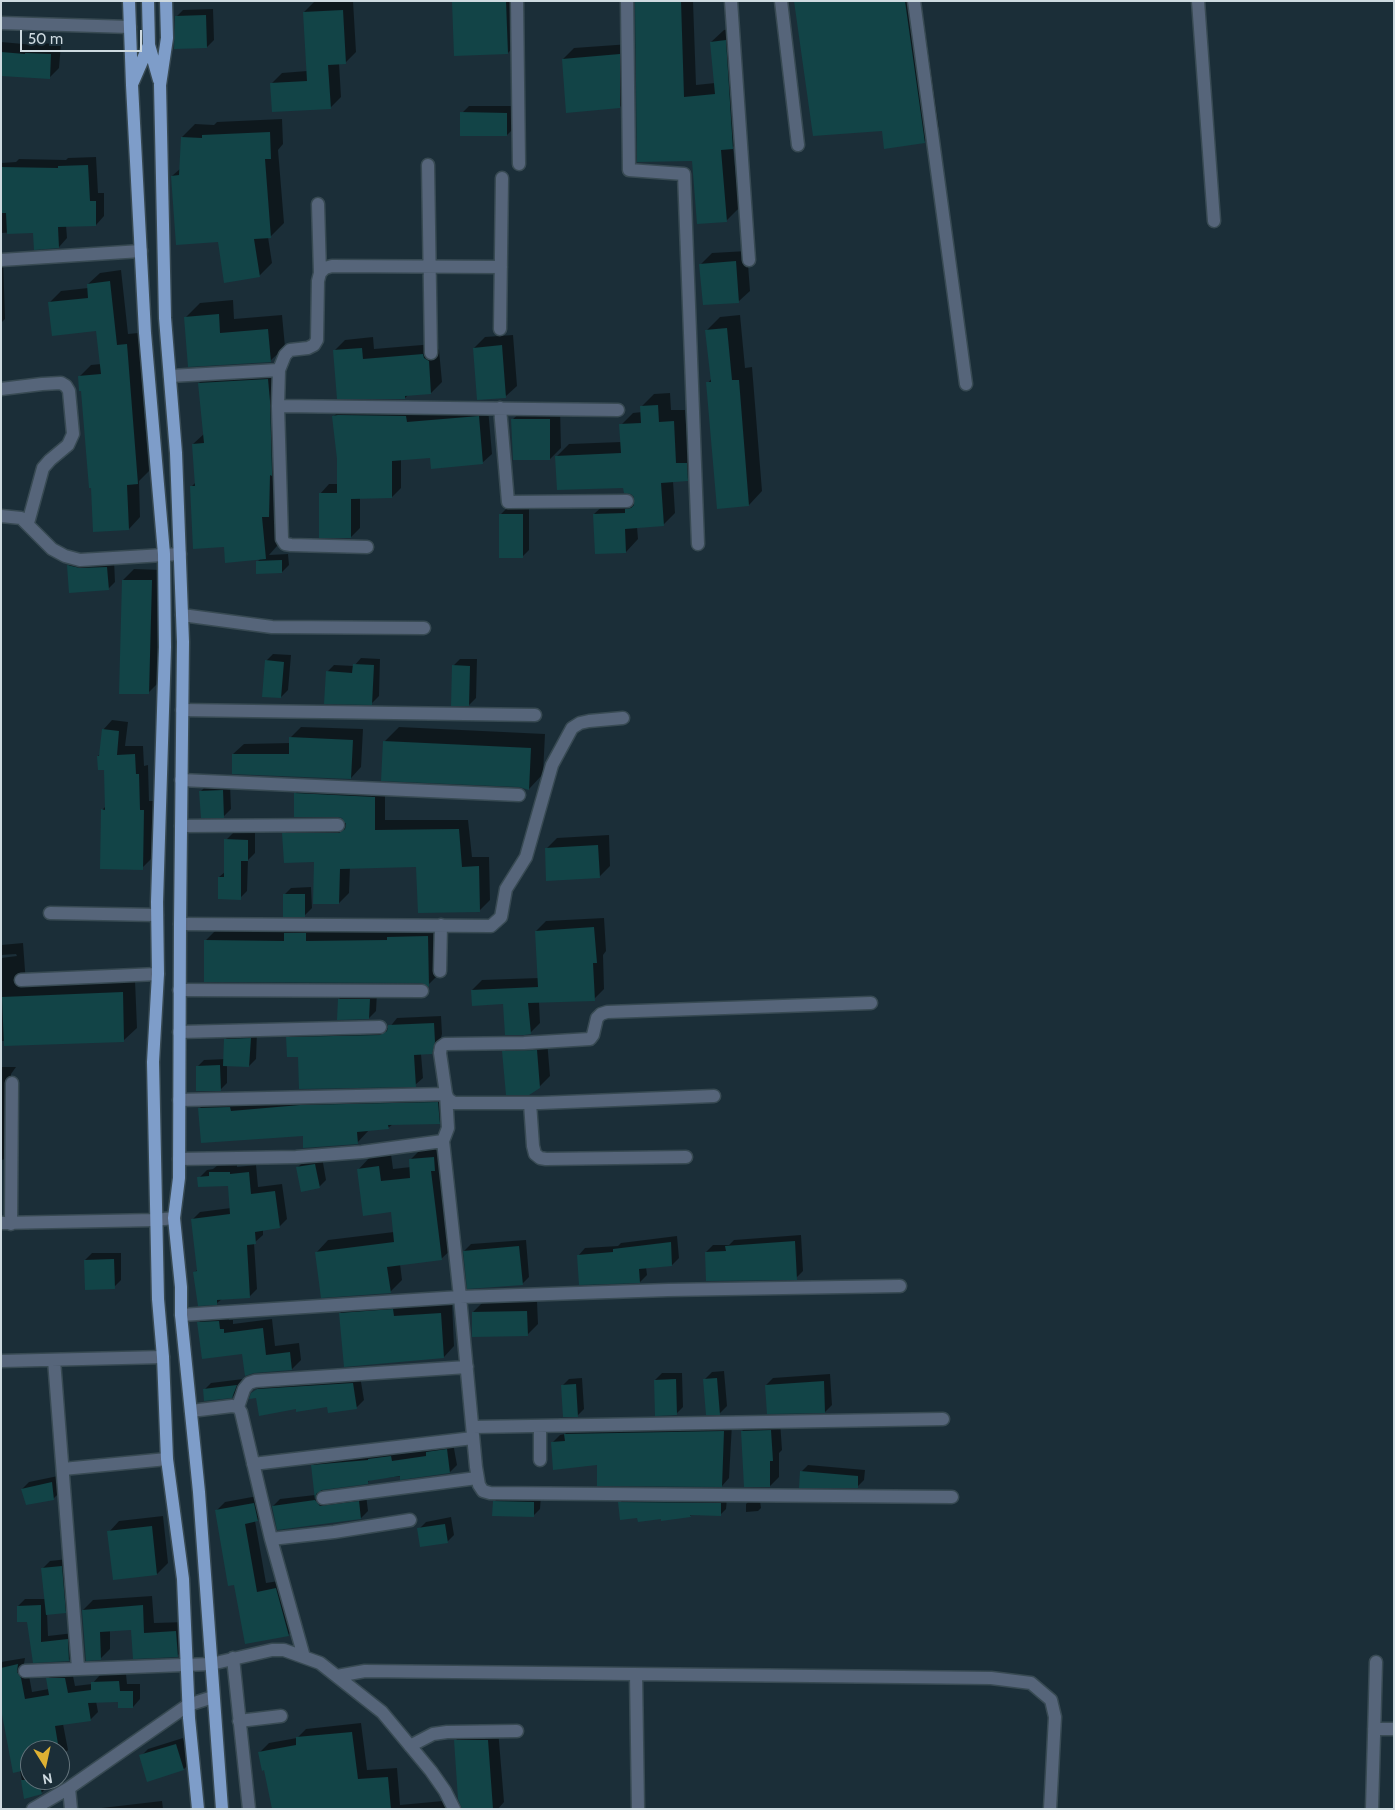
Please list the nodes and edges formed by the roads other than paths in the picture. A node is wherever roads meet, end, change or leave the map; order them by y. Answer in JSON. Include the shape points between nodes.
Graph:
{"nodes":[{"id":1,"x":129,"y":1,"type":"edge"},
{"id":2,"x":148,"y":1,"type":"edge"},
{"id":3,"x":166,"y":1,"type":"edge"},
{"id":4,"x":517,"y":1,"type":"edge"},
{"id":5,"x":627,"y":1,"type":"edge"},
{"id":6,"x":731,"y":1,"type":"edge"},
{"id":7,"x":781,"y":1,"type":"edge"},
{"id":8,"x":914,"y":1,"type":"edge"},
{"id":9,"x":1198,"y":1,"type":"edge"},
{"id":10,"x":1,"y":23,"type":"edge"},
{"id":11,"x":130,"y":27,"type":"junction"},
{"id":12,"x":149,"y":45,"type":"junction"},
{"id":13,"x":132,"y":85,"type":"junction"},
{"id":14,"x":160,"y":85,"type":"junction"},
{"id":15,"x":798,"y":146,"type":"dead end"},
{"id":16,"x":519,"y":164,"type":"dead end"},
{"id":17,"x":428,"y":165,"type":"dead end"},
{"id":18,"x":502,"y":178,"type":"dead end"},
{"id":19,"x":318,"y":204,"type":"dead end"},
{"id":20,"x":1214,"y":221,"type":"dead end"},
{"id":21,"x":141,"y":251,"type":"junction"},
{"id":22,"x":1,"y":260,"type":"edge"},
{"id":23,"x":749,"y":260,"type":"dead end"},
{"id":24,"x":430,"y":266,"type":"junction"},
{"id":25,"x":501,"y":267,"type":"junction"},
{"id":26,"x":320,"y":273,"type":"junction"},
{"id":27,"x":500,"y":330,"type":"dead end"},
{"id":28,"x":431,"y":352,"type":"dead end"},
{"id":29,"x":279,"y":370,"type":"junction"},
{"id":30,"x":170,"y":376,"type":"junction"},
{"id":31,"x":149,"y":377,"type":"junction"},
{"id":32,"x":966,"y":384,"type":"dead end"},
{"id":33,"x":1,"y":389,"type":"edge"},
{"id":34,"x":278,"y":406,"type":"junction"},
{"id":35,"x":500,"y":408,"type":"junction"},
{"id":36,"x":618,"y":410,"type":"dead end"},
{"id":37,"x":627,"y":501,"type":"dead end"},
{"id":38,"x":1,"y":516,"type":"edge"},
{"id":39,"x":28,"y":523,"type":"junction"},
{"id":40,"x":698,"y":544,"type":"dead end"},
{"id":41,"x":368,"y":547,"type":"dead end"},
{"id":42,"x":164,"y":554,"type":"junction"},
{"id":43,"x":180,"y":554,"type":"junction"},
{"id":44,"x":182,"y":615,"type":"junction"},
{"id":45,"x":424,"y":628,"type":"dead end"},
{"id":46,"x":182,"y":710,"type":"junction"},
{"id":47,"x":535,"y":715,"type":"dead end"},
{"id":48,"x":624,"y":718,"type":"dead end"},
{"id":49,"x":181,"y":780,"type":"junction"},
{"id":50,"x":519,"y":795,"type":"dead end"},
{"id":51,"x":338,"y":825,"type":"dead end"},
{"id":52,"x":181,"y":826,"type":"junction"},
{"id":53,"x":50,"y":914,"type":"dead end"},
{"id":54,"x":157,"y":916,"type":"junction"},
{"id":55,"x":180,"y":924,"type":"junction"},
{"id":56,"x":441,"y":925,"type":"junction"},
{"id":57,"x":440,"y":971,"type":"dead end"},
{"id":58,"x":158,"y":974,"type":"junction"},
{"id":59,"x":20,"y":980,"type":"dead end"},
{"id":60,"x":180,"y":990,"type":"junction"},
{"id":61,"x":422,"y":990,"type":"dead end"},
{"id":62,"x":871,"y":1003,"type":"dead end"},
{"id":63,"x":380,"y":1027,"type":"dead end"},
{"id":64,"x":179,"y":1032,"type":"junction"},
{"id":65,"x":12,"y":1083,"type":"dead end"},
{"id":66,"x":446,"y":1094,"type":"junction"},
{"id":67,"x":714,"y":1096,"type":"dead end"},
{"id":68,"x":179,"y":1100,"type":"junction"},
{"id":69,"x":530,"y":1103,"type":"junction"},
{"id":70,"x":443,"y":1140,"type":"junction"},
{"id":71,"x":686,"y":1157,"type":"dead end"},
{"id":72,"x":179,"y":1159,"type":"junction"},
{"id":73,"x":174,"y":1218,"type":"junction"},
{"id":74,"x":155,"y":1220,"type":"junction"},
{"id":75,"x":6,"y":1224,"type":"edge"},
{"id":76,"x":900,"y":1286,"type":"dead end"},
{"id":77,"x":460,"y":1297,"type":"junction"},
{"id":78,"x":181,"y":1315,"type":"junction"},
{"id":79,"x":163,"y":1357,"type":"junction"},
{"id":80,"x":54,"y":1360,"type":"junction"},
{"id":81,"x":1,"y":1361,"type":"edge"},
{"id":82,"x":467,"y":1367,"type":"junction"},
{"id":83,"x":238,"y":1407,"type":"junction"},
{"id":84,"x":191,"y":1411,"type":"junction"},
{"id":85,"x":943,"y":1420,"type":"dead end"},
{"id":86,"x":540,"y":1426,"type":"junction"},
{"id":87,"x":473,"y":1432,"type":"junction"},
{"id":88,"x":167,"y":1459,"type":"junction"},
{"id":89,"x":540,"y":1460,"type":"dead end"},
{"id":90,"x":253,"y":1464,"type":"junction"},
{"id":91,"x":63,"y":1469,"type":"junction"},
{"id":92,"x":478,"y":1478,"type":"junction"},
{"id":93,"x":952,"y":1497,"type":"dead end"},
{"id":94,"x":323,"y":1498,"type":"dead end"},
{"id":95,"x":410,"y":1520,"type":"dead end"},
{"id":96,"x":271,"y":1539,"type":"junction"},
{"id":97,"x":304,"y":1657,"type":"junction"},
{"id":98,"x":233,"y":1658,"type":"junction"},
{"id":99,"x":1376,"y":1662,"type":"dead end"},
{"id":100,"x":186,"y":1664,"type":"junction"},
{"id":101,"x":210,"y":1664,"type":"junction"},
{"id":102,"x":78,"y":1668,"type":"junction"},
{"id":103,"x":25,"y":1671,"type":"dead end"},
{"id":104,"x":636,"y":1675,"type":"junction"},
{"id":105,"x":337,"y":1676,"type":"junction"},
{"id":106,"x":213,"y":1697,"type":"junction"},
{"id":107,"x":189,"y":1711,"type":"junction"},
{"id":108,"x":280,"y":1716,"type":"dead end"},
{"id":109,"x":239,"y":1720,"type":"junction"},
{"id":110,"x":1374,"y":1729,"type":"junction"},
{"id":111,"x":1394,"y":1729,"type":"edge"},
{"id":112,"x":517,"y":1731,"type":"dead end"},
{"id":113,"x":410,"y":1746,"type":"junction"},
{"id":114,"x":70,"y":1787,"type":"edge"},
{"id":115,"x":66,"y":1790,"type":"edge"},
{"id":116,"x":69,"y":1790,"type":"edge"},
{"id":117,"x":33,"y":1809,"type":"edge"},
{"id":118,"x":71,"y":1809,"type":"edge"},
{"id":119,"x":198,"y":1809,"type":"edge"},
{"id":120,"x":222,"y":1809,"type":"edge"},
{"id":121,"x":249,"y":1809,"type":"edge"},
{"id":122,"x":454,"y":1809,"type":"edge"},
{"id":123,"x":638,"y":1809,"type":"edge"},
{"id":124,"x":1050,"y":1809,"type":"edge"},
{"id":125,"x":1372,"y":1809,"type":"edge"}],
"edges":[{"from":1,"to":11,"type":"main road"},
{"from":2,"to":12,"type":"main road"},
{"from":3,"to":14,"type":"main road","via":[[167,38]]},
{"from":4,"to":16,"type":"street"},
{"from":5,"to":40,"type":"street","via":[[629,170],[684,174]]},
{"from":6,"to":23,"type":"street"},
{"from":7,"to":15,"type":"street"},
{"from":8,"to":32,"type":"street"},
{"from":9,"to":20,"type":"street"},
{"from":10,"to":11,"type":"street"},
{"from":11,"to":13,"type":"main road"},
{"from":12,"to":13,"type":"main road"},
{"from":12,"to":14,"type":"main road"},
{"from":13,"to":21,"type":"main road"},
{"from":14,"to":30,"type":"main road","via":[[165,318]]},
{"from":17,"to":24,"type":"street"},
{"from":18,"to":25,"type":"street"},
{"from":19,"to":26,"type":"street"},
{"from":21,"to":22,"type":"street"},
{"from":21,"to":31,"type":"main road"},
{"from":24,"to":25,"type":"street"},
{"from":24,"to":26,"type":"street","via":[[332,266]]},
{"from":24,"to":28,"type":"street"},
{"from":25,"to":27,"type":"street"},
{"from":26,"to":29,"type":"street","via":[[314,345],[290,350]]},
{"from":29,"to":30,"type":"street"},
{"from":29,"to":34,"type":"street"},
{"from":30,"to":31,"type":"main road"},
{"from":30,"to":43,"type":"main road"},
{"from":31,"to":42,"type":"main road"},
{"from":33,"to":39,"type":"street","via":[[61,383],[69,391],[73,434],[68,445],[43,468]]},
{"from":34,"to":35,"type":"street"},
{"from":34,"to":41,"type":"street","via":[[282,539],[285,544]]},
{"from":35,"to":36,"type":"street"},
{"from":35,"to":37,"type":"street","via":[[508,502]]},
{"from":38,"to":39,"type":"street","via":[[21,518]]},
{"from":39,"to":42,"type":"street","via":[[52,550],[80,560]]},
{"from":42,"to":43,"type":"street"},
{"from":42,"to":54,"type":"main road","via":[[165,647]]},
{"from":43,"to":44,"type":"main road"},
{"from":44,"to":45,"type":"street","via":[[272,627]]},
{"from":44,"to":46,"type":"main road"},
{"from":46,"to":47,"type":"street"},
{"from":46,"to":49,"type":"main road"},
{"from":48,"to":56,"type":"street","via":[[589,721],[572,728],[552,765],[526,857],[506,889],[501,917],[497,922],[491,926]]},
{"from":49,"to":50,"type":"street"},
{"from":49,"to":52,"type":"main road"},
{"from":51,"to":52,"type":"street"},
{"from":52,"to":55,"type":"main road"},
{"from":53,"to":54,"type":"street"},
{"from":54,"to":58,"type":"main road"},
{"from":55,"to":56,"type":"street"},
{"from":55,"to":60,"type":"main road"},
{"from":56,"to":57,"type":"street"},
{"from":58,"to":59,"type":"street"},
{"from":58,"to":74,"type":"main road","via":[[153,1062]]},
{"from":60,"to":61,"type":"street"},
{"from":60,"to":64,"type":"main road"},
{"from":62,"to":66,"type":"street","via":[[607,1012],[597,1018],[590,1039],[445,1044],[440,1053]]},
{"from":63,"to":64,"type":"street"},
{"from":64,"to":68,"type":"main road"},
{"from":65,"to":75,"type":"street"},
{"from":66,"to":68,"type":"street"},
{"from":66,"to":69,"type":"street","via":[[454,1103]]},
{"from":66,"to":70,"type":"street","via":[[448,1128]]},
{"from":67,"to":69,"type":"street"},
{"from":68,"to":72,"type":"main road"},
{"from":69,"to":71,"type":"street","via":[[533,1146],[540,1158]]},
{"from":70,"to":72,"type":"street","via":[[362,1152]]},
{"from":70,"to":77,"type":"street"},
{"from":72,"to":73,"type":"main road"},
{"from":73,"to":74,"type":"street"},
{"from":73,"to":78,"type":"main road"},
{"from":74,"to":75,"type":"street"},
{"from":74,"to":79,"type":"main road"},
{"from":76,"to":77,"type":"street"},
{"from":77,"to":78,"type":"street"},
{"from":77,"to":82,"type":"street"},
{"from":78,"to":84,"type":"main road"},
{"from":79,"to":80,"type":"street"},
{"from":79,"to":88,"type":"main road"},
{"from":80,"to":81,"type":"street"},
{"from":80,"to":91,"type":"street"},
{"from":82,"to":83,"type":"street","via":[[254,1381],[244,1389]]},
{"from":82,"to":87,"type":"street"},
{"from":83,"to":84,"type":"street"},
{"from":83,"to":90,"type":"street"},
{"from":84,"to":101,"type":"main road"},
{"from":85,"to":86,"type":"street"},
{"from":86,"to":87,"type":"street"},
{"from":86,"to":89,"type":"street"},
{"from":87,"to":90,"type":"street"},
{"from":87,"to":92,"type":"street"},
{"from":88,"to":91,"type":"street"},
{"from":88,"to":100,"type":"main road","via":[[183,1579]]},
{"from":90,"to":96,"type":"street"},
{"from":91,"to":102,"type":"street"},
{"from":92,"to":93,"type":"street","via":[[483,1491],[490,1493]]},
{"from":92,"to":94,"type":"street"},
{"from":95,"to":96,"type":"street"},
{"from":96,"to":97,"type":"street"},
{"from":97,"to":98,"type":"street","via":[[284,1650],[272,1650]]},
{"from":97,"to":105,"type":"street","via":[[320,1663]]},
{"from":98,"to":101,"type":"street"},
{"from":98,"to":109,"type":"street"},
{"from":99,"to":110,"type":"street"},
{"from":100,"to":101,"type":"street"},
{"from":100,"to":102,"type":"street"},
{"from":100,"to":107,"type":"main road"},
{"from":101,"to":106,"type":"main road"},
{"from":102,"to":103,"type":"street"},
{"from":104,"to":105,"type":"street","via":[[365,1671]]},
{"from":104,"to":123,"type":"street"},
{"from":104,"to":124,"type":"street","via":[[991,1678],[1031,1683],[1051,1700],[1055,1717]]},
{"from":105,"to":113,"type":"street","via":[[382,1712]]},
{"from":106,"to":107,"type":"street"},
{"from":106,"to":120,"type":"main road"},
{"from":107,"to":114,"type":"street"},
{"from":107,"to":119,"type":"main road"},
{"from":108,"to":109,"type":"street"},
{"from":109,"to":121,"type":"street"},
{"from":110,"to":111,"type":"street"},
{"from":110,"to":125,"type":"street"},
{"from":112,"to":113,"type":"street","via":[[447,1732],[433,1734]]},
{"from":113,"to":122,"type":"street","via":[[445,1791]]},
{"from":115,"to":117,"type":"street"},
{"from":116,"to":118,"type":"street"}]}
